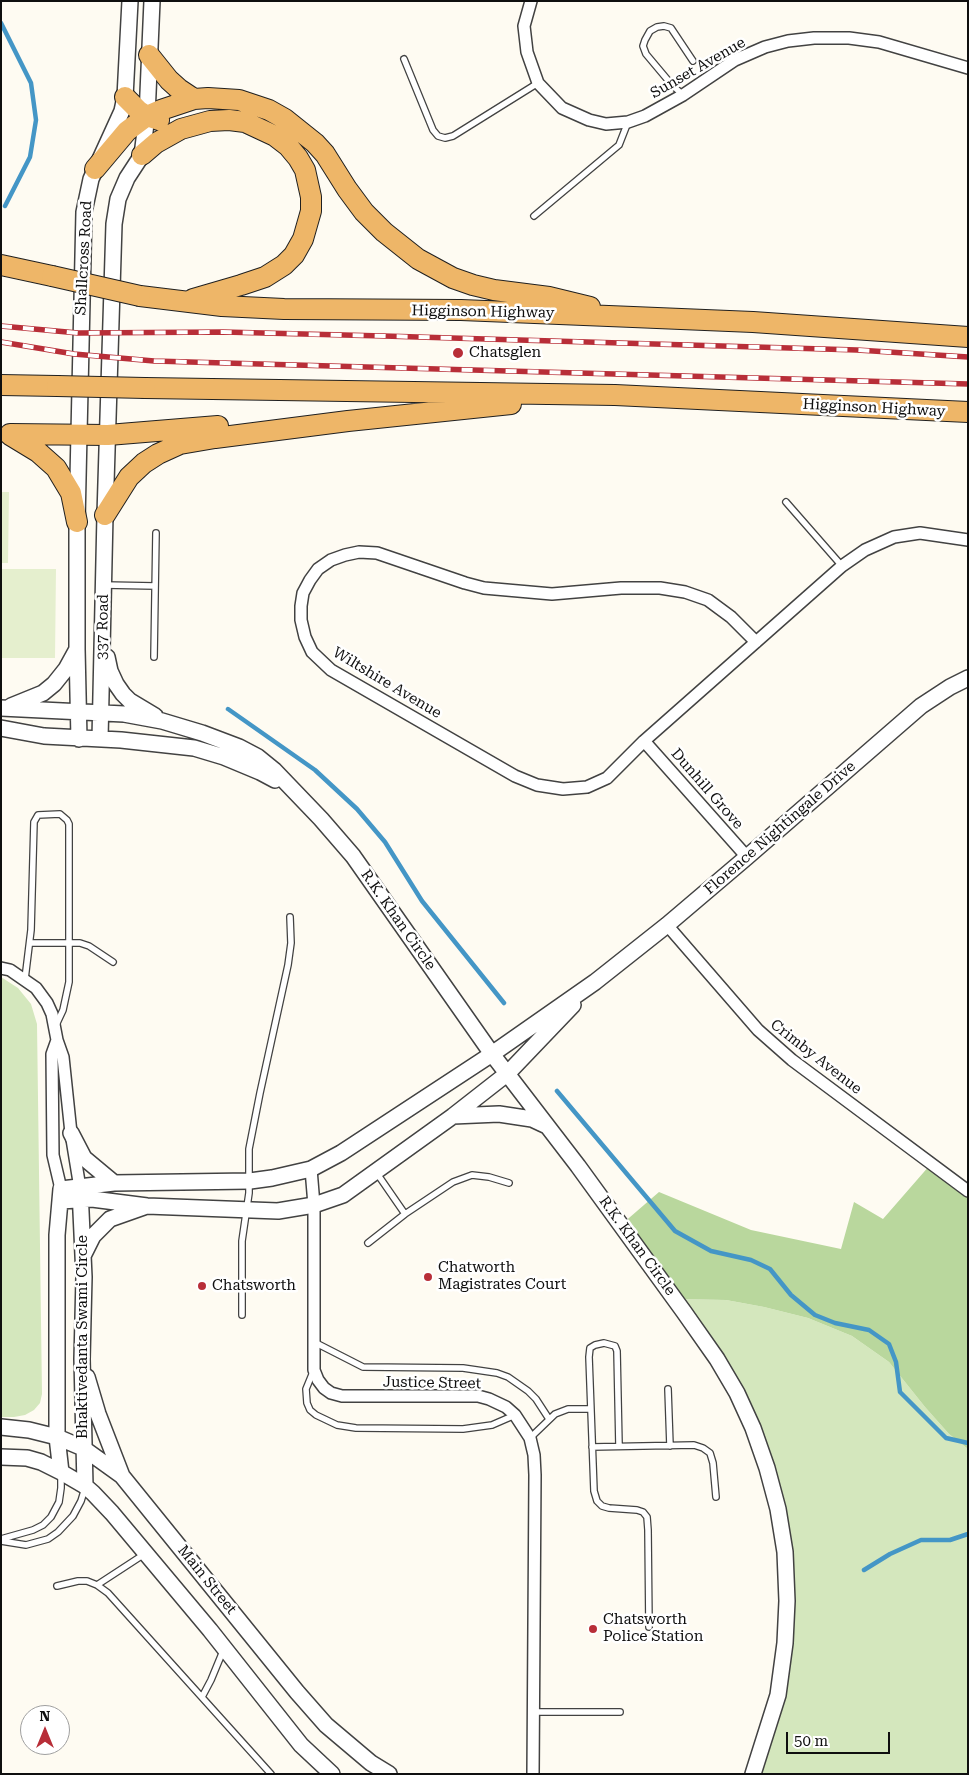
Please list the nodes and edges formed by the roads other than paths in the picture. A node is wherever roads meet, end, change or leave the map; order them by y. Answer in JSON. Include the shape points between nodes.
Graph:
{"nodes":[{"id":1,"x":130,"y":1,"type":"edge"},
{"id":2,"x":152,"y":1,"type":"edge"},
{"id":3,"x":530,"y":1,"type":"edge"},
{"id":4,"x":149,"y":55,"type":"junction"},
{"id":5,"x":404,"y":59,"type":"dead end"},
{"id":6,"x":693,"y":61,"type":"dead end"},
{"id":7,"x":968,"y":68,"type":"edge"},
{"id":8,"x":538,"y":83,"type":"junction"},
{"id":9,"x":683,"y":95,"type":"junction"},
{"id":10,"x":125,"y":97,"type":"junction"},
{"id":11,"x":194,"y":99,"type":"junction"},
{"id":12,"x":147,"y":116,"type":"junction"},
{"id":13,"x":628,"y":122,"type":"junction"},
{"id":14,"x":196,"y":124,"type":"junction"},
{"id":15,"x":142,"y":155,"type":"junction"},
{"id":16,"x":96,"y":168,"type":"junction"},
{"id":17,"x":534,"y":216,"type":"dead end"},
{"id":18,"x":1,"y":265,"type":"edge"},
{"id":19,"x":184,"y":301,"type":"junction"},
{"id":20,"x":634,"y":317,"type":"junction"},
{"id":21,"x":968,"y":337,"type":"edge"},
{"id":22,"x":1,"y":385,"type":"edge"},
{"id":23,"x":615,"y":395,"type":"junction"},
{"id":24,"x":968,"y":412,"type":"edge"},
{"id":25,"x":348,"y":421,"type":"junction"},
{"id":26,"x":6,"y":434,"type":"edge"},
{"id":27,"x":108,"y":435,"type":"junction"},
{"id":28,"x":79,"y":436,"type":"junction"},
{"id":29,"x":786,"y":502,"type":"dead end"},
{"id":30,"x":105,"y":515,"type":"junction"},
{"id":31,"x":77,"y":522,"type":"junction"},
{"id":32,"x":156,"y":533,"type":"dead end"},
{"id":33,"x":968,"y":540,"type":"edge"},
{"id":34,"x":842,"y":566,"type":"junction"},
{"id":35,"x":104,"y":584,"type":"junction"},
{"id":36,"x":155,"y":586,"type":"junction"},
{"id":37,"x":103,"y":641,"type":"junction"},
{"id":38,"x":756,"y":642,"type":"junction"},
{"id":39,"x":77,"y":649,"type":"junction"},
{"id":40,"x":154,"y":657,"type":"dead end"},
{"id":41,"x":968,"y":678,"type":"edge"},
{"id":42,"x":2,"y":708,"type":"edge"},
{"id":43,"x":79,"y":712,"type":"junction"},
{"id":44,"x":101,"y":713,"type":"junction"},
{"id":45,"x":162,"y":720,"type":"junction"},
{"id":46,"x":1,"y":728,"type":"edge"},
{"id":47,"x":79,"y":738,"type":"junction"},
{"id":48,"x":100,"y":739,"type":"junction"},
{"id":49,"x":644,"y":741,"type":"junction"},
{"id":50,"x":294,"y":791,"type":"junction"},
{"id":51,"x":747,"y":857,"type":"junction"},
{"id":52,"x":290,"y":918,"type":"dead end"},
{"id":53,"x":667,"y":925,"type":"junction"},
{"id":54,"x":69,"y":942,"type":"junction"},
{"id":55,"x":30,"y":943,"type":"junction"},
{"id":56,"x":113,"y":962,"type":"dead end"},
{"id":57,"x":1,"y":968,"type":"edge"},
{"id":58,"x":25,"y":980,"type":"junction"},
{"id":59,"x":595,"y":982,"type":"junction"},
{"id":60,"x":56,"y":1026,"type":"junction"},
{"id":61,"x":57,"y":1040,"type":"junction"},
{"id":62,"x":492,"y":1054,"type":"junction"},
{"id":63,"x":508,"y":1073,"type":"junction"},
{"id":64,"x":453,"y":1116,"type":"junction"},
{"id":65,"x":548,"y":1126,"type":"junction"},
{"id":66,"x":71,"y":1133,"type":"junction"},
{"id":67,"x":311,"y":1169,"type":"junction"},
{"id":68,"x":376,"y":1172,"type":"junction"},
{"id":69,"x":250,"y":1181,"type":"junction"},
{"id":70,"x":114,"y":1183,"type":"junction"},
{"id":71,"x":509,"y":1183,"type":"dead end"},
{"id":72,"x":968,"y":1191,"type":"edge"},
{"id":73,"x":80,"y":1194,"type":"junction"},
{"id":74,"x":61,"y":1195,"type":"junction"},
{"id":75,"x":147,"y":1206,"type":"junction"},
{"id":76,"x":314,"y":1206,"type":"junction"},
{"id":77,"x":247,"y":1210,"type":"junction"},
{"id":78,"x":405,"y":1214,"type":"junction"},
{"id":79,"x":368,"y":1243,"type":"dead end"},
{"id":80,"x":84,"y":1255,"type":"junction"},
{"id":81,"x":242,"y":1314,"type":"dead end"},
{"id":82,"x":314,"y":1342,"type":"junction"},
{"id":83,"x":82,"y":1359,"type":"junction"},
{"id":84,"x":314,"y":1370,"type":"junction"},
{"id":85,"x":668,"y":1389,"type":"dead end"},
{"id":86,"x":590,"y":1409,"type":"junction"},
{"id":87,"x":515,"y":1415,"type":"junction"},
{"id":88,"x":550,"y":1419,"type":"junction"},
{"id":89,"x":1,"y":1427,"type":"edge"},
{"id":90,"x":57,"y":1436,"type":"junction"},
{"id":91,"x":530,"y":1438,"type":"junction"},
{"id":92,"x":619,"y":1446,"type":"junction"},
{"id":93,"x":670,"y":1446,"type":"junction"},
{"id":94,"x":592,"y":1447,"type":"junction"},
{"id":95,"x":83,"y":1448,"type":"junction"},
{"id":96,"x":1,"y":1457,"type":"edge"},
{"id":97,"x":60,"y":1472,"type":"junction"},
{"id":98,"x":122,"y":1476,"type":"junction"},
{"id":99,"x":85,"y":1486,"type":"junction"},
{"id":100,"x":716,"y":1497,"type":"dead end"},
{"id":101,"x":1,"y":1540,"type":"edge"},
{"id":102,"x":146,"y":1553,"type":"junction"},
{"id":103,"x":97,"y":1584,"type":"junction"},
{"id":104,"x":56,"y":1586,"type":"dead end"},
{"id":105,"x":649,"y":1627,"type":"dead end"},
{"id":106,"x":224,"y":1649,"type":"junction"},
{"id":107,"x":202,"y":1697,"type":"junction"},
{"id":108,"x":534,"y":1712,"type":"junction"},
{"id":109,"x":620,"y":1712,"type":"dead end"},
{"id":110,"x":371,"y":1769,"type":"edge"},
{"id":111,"x":329,"y":1772,"type":"edge"},
{"id":112,"x":271,"y":1774,"type":"edge"},
{"id":113,"x":389,"y":1774,"type":"edge"},
{"id":114,"x":533,"y":1774,"type":"edge"},
{"id":115,"x":753,"y":1774,"type":"edge"}],
"edges":[{"from":1,"to":10,"type":"street","name":"Shallcross Road"},
{"from":2,"to":4,"type":"street","name":"Shallcross Road"},
{"from":3,"to":8,"type":"street","name":"Sunset Avenue","via":[[524,26],[527,52]]},
{"from":4,"to":11,"type":"highway","via":[[169,80]]},
{"from":4,"to":12,"type":"street","name":"Shallcross Road"},
{"from":5,"to":8,"type":"lane","via":[[433,130],[445,138]]},
{"from":6,"to":9,"type":"lane","via":[[671,28],[657,27],[644,40],[646,54]]},
{"from":7,"to":9,"type":"street","name":"Sunset Avenue","via":[[879,42],[814,38],[765,47],[734,60]]},
{"from":8,"to":13,"type":"street","name":"Sunset Avenue","via":[[562,108],[589,120],[606,124]]},
{"from":9,"to":13,"type":"street","name":"Sunset Avenue"},
{"from":10,"to":12,"type":"highway"},
{"from":10,"to":16,"type":"street","name":"Shallcross Road","via":[[116,126]]},
{"from":11,"to":12,"type":"highway"},
{"from":11,"to":20,"type":"highway","via":[[239,100],[269,110],[301,131],[320,148],[364,212],[384,232],[418,259],[453,278],[494,290],[549,297]]},
{"from":12,"to":14,"type":"highway"},
{"from":12,"to":15,"type":"street","name":"Shallcross Road"},
{"from":12,"to":16,"type":"highway","via":[[127,130]]},
{"from":13,"to":17,"type":"lane","via":[[619,146]]},
{"from":14,"to":15,"type":"highway","via":[[156,143]]},
{"from":14,"to":19,"type":"highway","via":[[229,120],[245,122],[275,136],[288,146],[305,170],[311,211],[303,239],[294,255],[276,271],[253,282]]},
{"from":15,"to":27,"type":"street","name":"Shallcross Road","via":[[118,200],[114,224]]},
{"from":16,"to":28,"type":"street","name":"Shallcross Road","via":[[84,212]]},
{"from":18,"to":19,"type":"highway","name":"Higginson Highway","bridge":true,"via":[[140,296]]},
{"from":19,"to":20,"type":"highway","name":"Higginson Highway","via":[[284,309],[461,310]]},
{"from":20,"to":21,"type":"highway","name":"Higginson Highway"},
{"from":22,"to":23,"type":"highway","name":"Higginson Highway","bridge":true},
{"from":23,"to":24,"type":"highway","name":"Higginson Highway"},
{"from":23,"to":25,"type":"highway"},
{"from":25,"to":27,"type":"highway","via":[[291,420]]},
{"from":25,"to":30,"type":"highway","via":[[180,444],[144,463],[129,477]]},
{"from":26,"to":28,"type":"highway"},
{"from":26,"to":31,"type":"highway","via":[[38,452],[56,468],[71,492]]},
{"from":27,"to":28,"type":"highway"},
{"from":27,"to":30,"type":"street","name":"Shallcross Road"},
{"from":28,"to":31,"type":"street","name":"Shallcross Road"},
{"from":29,"to":34,"type":"lane"},
{"from":30,"to":35,"type":"street","name":"337 Road"},
{"from":31,"to":39,"type":"street","name":"337 Road"},
{"from":32,"to":36,"type":"lane"},
{"from":33,"to":34,"type":"street","name":"Wiltshire Avenue","via":[[920,533],[894,538],[866,550]]},
{"from":34,"to":38,"type":"street","name":"Wiltshire Avenue"},
{"from":35,"to":36,"type":"lane"},
{"from":35,"to":37,"type":"street","name":"337 Road"},
{"from":36,"to":40,"type":"lane"},
{"from":37,"to":44,"type":"street","name":"337 Road"},
{"from":37,"to":45,"type":"street","via":[[110,671],[123,694]]},
{"from":38,"to":49,"type":"street","name":"Wiltshire Avenue"},
{"from":38,"to":49,"type":"street","name":"Wiltshire Avenue","via":[[708,600],[685,592],[621,588],[552,594],[484,588],[377,553],[359,552],[331,560],[318,569],[303,593],[301,620],[305,637],[312,652],[331,670],[515,776],[537,785],[563,789],[587,786],[607,778]]},
{"from":39,"to":42,"type":"street","via":[[66,669],[43,693]]},
{"from":39,"to":43,"type":"street","name":"337 Road"},
{"from":41,"to":51,"type":"street","name":"Florence Nightingale Drive","via":[[921,706]]},
{"from":42,"to":43,"type":"street","name":"R.K. Khan Circle"},
{"from":43,"to":44,"type":"street","name":"R.K. Khan Circle"},
{"from":43,"to":47,"type":"street","name":"337 Road"},
{"from":44,"to":45,"type":"street","name":"R.K. Khan Circle"},
{"from":44,"to":48,"type":"street","name":"337 Road"},
{"from":45,"to":50,"type":"street","name":"R.K. Khan Circle","via":[[239,747],[274,770]]},
{"from":46,"to":47,"type":"street","name":"R.K. Khan Circle"},
{"from":47,"to":48,"type":"street","name":"R.K. Khan Circle"},
{"from":48,"to":50,"type":"street","name":"R.K. Khan Circle","via":[[173,744],[209,751],[260,772]]},
{"from":49,"to":51,"type":"street","name":"Dunhill Grove"},
{"from":50,"to":62,"type":"street","name":"R.K. Khan Circle","via":[[353,856]]},
{"from":51,"to":53,"type":"street","name":"Florence Nightingale Drive"},
{"from":52,"to":69,"type":"lane","via":[[288,965],[249,1148]]},
{"from":53,"to":59,"type":"street","name":"Florence Nightingale Drive"},
{"from":53,"to":72,"type":"street","name":"Crimby Avenue","via":[[758,1030],[792,1060]]},
{"from":54,"to":55,"type":"lane"},
{"from":54,"to":55,"type":"lane","via":[[69,824],[64,816],[51,814],[38,815],[34,822]]},
{"from":54,"to":56,"type":"lane","via":[[90,946]]},
{"from":54,"to":60,"type":"lane","via":[[69,982]]},
{"from":55,"to":58,"type":"lane"},
{"from":57,"to":58,"type":"street","name":"Bhaktivedanta Swami Circle"},
{"from":58,"to":60,"type":"street","name":"Bhaktivedanta Swami Circle","via":[[48,1003]]},
{"from":59,"to":62,"type":"street","name":"Florence Nightingale Drive"},
{"from":59,"to":63,"type":"street","name":"Florence Nightingale Drive"},
{"from":60,"to":61,"type":"street","name":"Bhaktivedanta Swami Circle"},
{"from":61,"to":66,"type":"street","name":"Bhaktivedanta Swami Circle","via":[[63,1057]]},
{"from":61,"to":74,"type":"street","name":"Bhaktivedanta Swami Circle","via":[[52,1054],[53,1154]]},
{"from":62,"to":63,"type":"street","name":"R.K. Khan Circle"},
{"from":62,"to":67,"type":"street","via":[[341,1153]]},
{"from":63,"to":64,"type":"street"},
{"from":63,"to":65,"type":"street","name":"R.K. Khan Circle"},
{"from":64,"to":65,"type":"street","via":[[499,1114],[532,1119]]},
{"from":64,"to":68,"type":"street"},
{"from":65,"to":115,"type":"street","name":"R.K. Khan Circle","via":[[717,1359],[737,1393],[768,1468],[785,1552],[785,1643],[778,1695]]},
{"from":66,"to":70,"type":"street","via":[[84,1158]]},
{"from":66,"to":73,"type":"street","name":"Bhaktivedanta Swami Circle"},
{"from":67,"to":69,"type":"street"},
{"from":67,"to":76,"type":"street"},
{"from":68,"to":76,"type":"street","via":[[343,1195]]},
{"from":68,"to":78,"type":"lane"},
{"from":69,"to":70,"type":"street"},
{"from":69,"to":77,"type":"lane"},
{"from":70,"to":73,"type":"street"},
{"from":71,"to":78,"type":"lane","via":[[472,1176],[453,1182]]},
{"from":73,"to":74,"type":"street"},
{"from":73,"to":75,"type":"street"},
{"from":73,"to":80,"type":"street","name":"Bhaktivedanta Swami Circle"},
{"from":74,"to":90,"type":"street","name":"Bhaktivedanta Swami Circle","via":[[57,1236]]},
{"from":75,"to":77,"type":"street"},
{"from":75,"to":80,"type":"street","via":[[110,1219],[93,1236]]},
{"from":76,"to":77,"type":"street","via":[[278,1211]]},
{"from":76,"to":82,"type":"street"},
{"from":77,"to":81,"type":"lane","via":[[242,1241]]},
{"from":78,"to":79,"type":"lane"},
{"from":80,"to":83,"type":"street","name":"Bhaktivedanta Swami Circle"},
{"from":82,"to":84,"type":"street"},
{"from":82,"to":88,"type":"lane","via":[[363,1367],[462,1368],[497,1373],[528,1391]]},
{"from":83,"to":95,"type":"street","name":"Bhaktivedanta Swami Circle"},
{"from":83,"to":98,"type":"street","via":[[98,1414]]},
{"from":84,"to":87,"type":"street","name":"Justice Street","via":[[324,1388],[342,1396],[478,1396],[498,1403]]},
{"from":84,"to":87,"type":"lane","via":[[306,1388],[307,1403],[316,1415],[336,1425],[463,1429],[492,1425]]},
{"from":85,"to":93,"type":"lane"},
{"from":86,"to":88,"type":"lane","via":[[568,1409]]},
{"from":86,"to":92,"type":"lane","via":[[590,1348],[595,1344],[610,1343],[617,1350]]},
{"from":86,"to":94,"type":"lane"},
{"from":87,"to":91,"type":"street","name":"Justice Street"},
{"from":88,"to":91,"type":"lane"},
{"from":89,"to":90,"type":"street","name":"Main Street"},
{"from":90,"to":95,"type":"street","name":"Main Street"},
{"from":90,"to":97,"type":"street","name":"Bhaktivedanta Swami Circle"},
{"from":91,"to":108,"type":"street","name":"Justice Street","via":[[535,1475]]},
{"from":92,"to":93,"type":"lane"},
{"from":92,"to":94,"type":"lane"},
{"from":93,"to":100,"type":"lane","via":[[694,1446],[710,1453]]},
{"from":94,"to":105,"type":"lane","via":[[597,1501],[608,1508],[637,1510],[646,1517]]},
{"from":95,"to":98,"type":"street","name":"Main Street"},
{"from":95,"to":99,"type":"street","name":"Bhaktivedanta Swami Circle"},
{"from":96,"to":97,"type":"street","name":"Main Street","via":[[27,1458]]},
{"from":97,"to":99,"type":"street","name":"Main Street"},
{"from":97,"to":101,"type":"lane","via":[[59,1502],[51,1518],[33,1530]]},
{"from":98,"to":110,"type":"street","name":"Main Street","via":[[297,1692]]},
{"from":99,"to":101,"type":"lane","via":[[73,1516],[48,1539],[26,1545]]},
{"from":99,"to":102,"type":"street","name":"Main Street"},
{"from":102,"to":103,"type":"lane"},
{"from":102,"to":106,"type":"street","name":"Main Street"},
{"from":103,"to":104,"type":"lane","via":[[78,1581]]},
{"from":103,"to":107,"type":"lane"},
{"from":106,"to":107,"type":"lane"},
{"from":106,"to":111,"type":"street","name":"Main Street","via":[[301,1745]]},
{"from":107,"to":112,"type":"lane"},
{"from":108,"to":109,"type":"lane"},
{"from":108,"to":114,"type":"street","name":"Justice Street"},
{"from":110,"to":113,"type":"street","name":"Main Street"}]}
